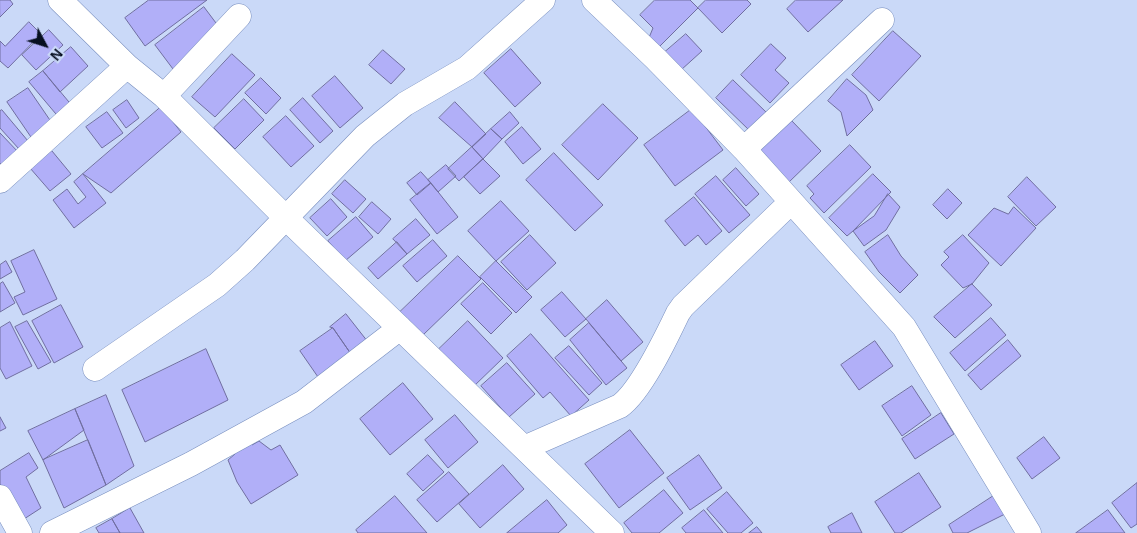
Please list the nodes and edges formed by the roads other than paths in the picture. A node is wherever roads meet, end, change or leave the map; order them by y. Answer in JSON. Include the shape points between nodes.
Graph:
{"nodes":[{"id":1,"x":60,"y":0,"type":"edge"},
{"id":2,"x":543,"y":0,"type":"edge"},
{"id":3,"x":594,"y":0,"type":"edge"},
{"id":4,"x":239,"y":16,"type":"dead end"},
{"id":5,"x":882,"y":20,"type":"dead end"},
{"id":6,"x":127,"y":66,"type":"junction"},
{"id":7,"x":164,"y":96,"type":"junction"},
{"id":8,"x":744,"y":149,"type":"junction"},
{"id":9,"x":0,"y":181,"type":"edge"},
{"id":10,"x":791,"y":202,"type":"junction"},
{"id":11,"x":286,"y":217,"type":"junction"},
{"id":12,"x":400,"y":328,"type":"junction"},
{"id":13,"x":95,"y":369,"type":"dead end"},
{"id":14,"x":524,"y":448,"type":"junction"},
{"id":15,"x":0,"y":497,"type":"edge"},
{"id":16,"x":20,"y":533,"type":"edge"},
{"id":17,"x":52,"y":533,"type":"edge"},
{"id":18,"x":612,"y":533,"type":"edge"},
{"id":19,"x":1029,"y":533,"type":"edge"}],
"edges":[{"from":1,"to":6,"type":"street"},
{"from":2,"to":11,"type":"street","via":[[467,68],[405,104],[365,136]]},
{"from":3,"to":8,"type":"street","via":[[656,58]]},
{"from":4,"to":7,"type":"street"},
{"from":5,"to":8,"type":"street"},
{"from":6,"to":7,"type":"street"},
{"from":6,"to":9,"type":"street"},
{"from":7,"to":11,"type":"street"},
{"from":8,"to":10,"type":"street"},
{"from":10,"to":14,"type":"street","via":[[683,306],[627,402]]},
{"from":10,"to":19,"type":"street","via":[[904,327]]},
{"from":11,"to":12,"type":"street"},
{"from":11,"to":13,"type":"street","via":[[217,285]]},
{"from":12,"to":14,"type":"street"},
{"from":12,"to":17,"type":"street","via":[[304,402],[191,464]]},
{"from":14,"to":18,"type":"street"},
{"from":15,"to":16,"type":"street"}]}
